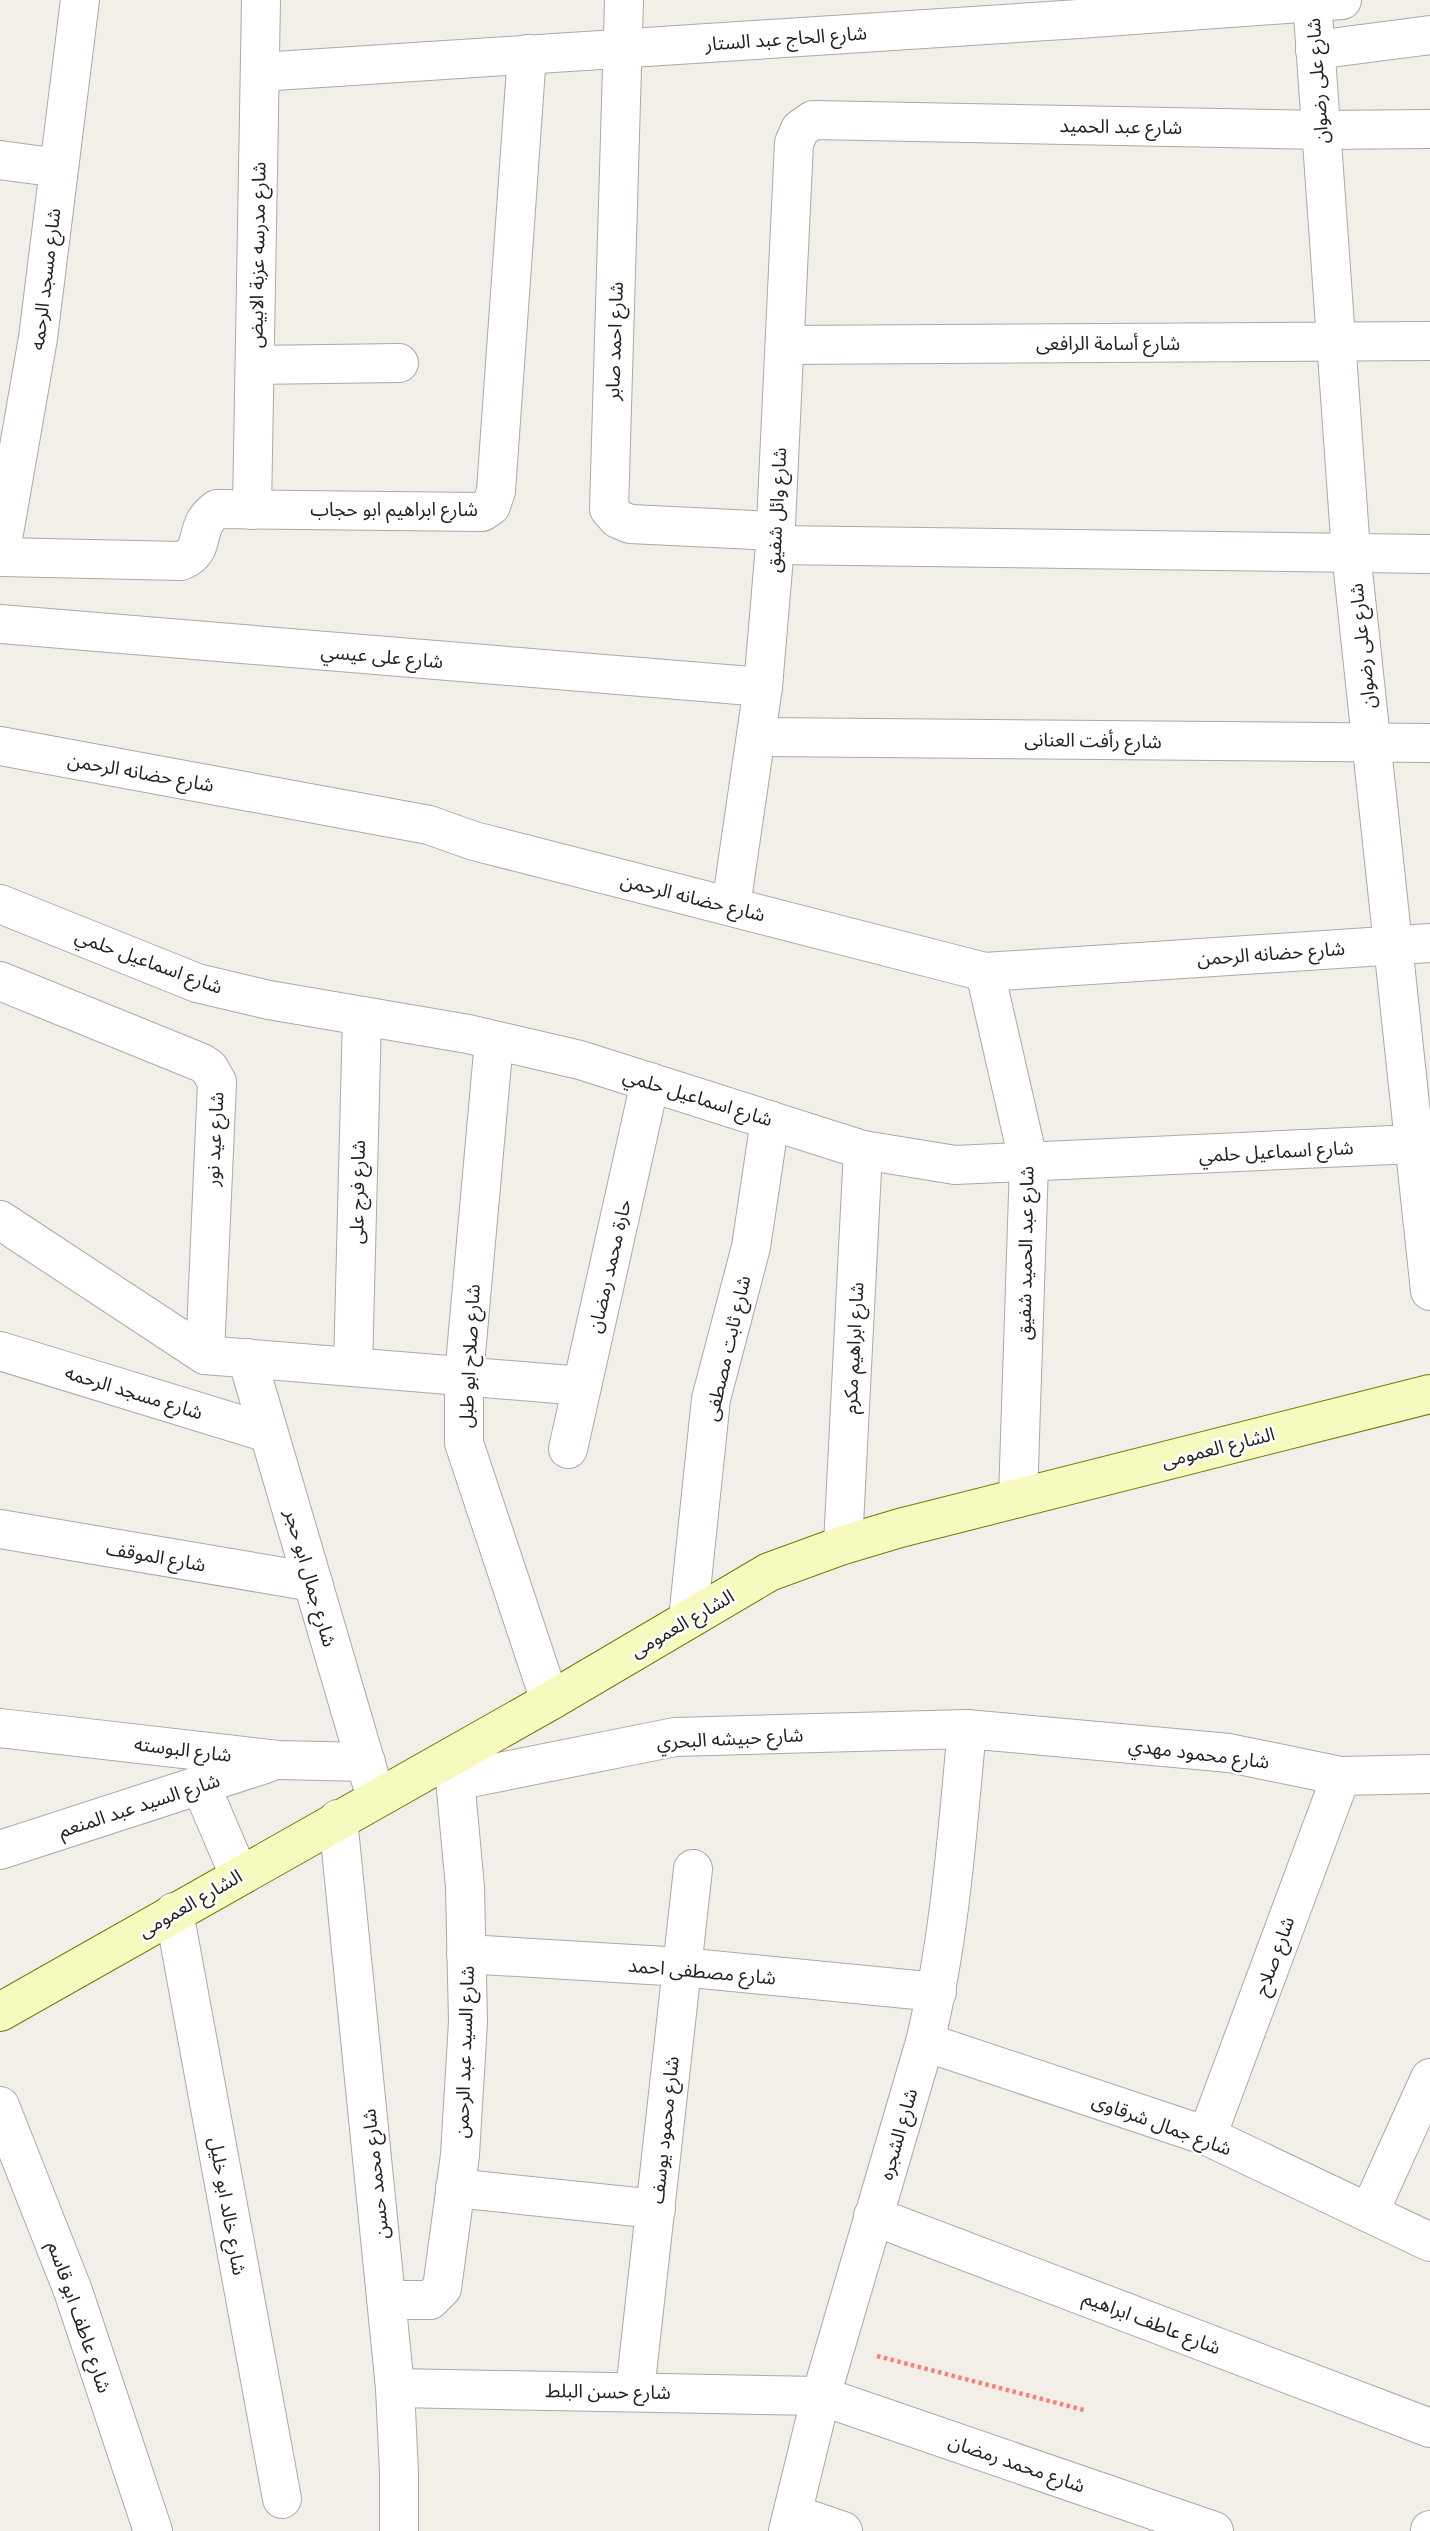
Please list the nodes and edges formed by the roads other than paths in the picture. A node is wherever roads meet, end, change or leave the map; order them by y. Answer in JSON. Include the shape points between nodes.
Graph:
{"nodes":[{"id":1,"x":80,"y":0,"type":"edge"},
{"id":2,"x":261,"y":0,"type":"edge"},
{"id":3,"x":624,"y":0,"type":"edge"},
{"id":4,"x":1322,"y":1,"type":"edge"},
{"id":5,"x":1080,"y":10,"type":"edge"},
{"id":6,"x":1430,"y":35,"type":"edge"},
{"id":7,"x":622,"y":48,"type":"junction"},
{"id":8,"x":1315,"y":50,"type":"junction"},
{"id":9,"x":527,"y":54,"type":"junction"},
{"id":10,"x":260,"y":72,"type":"junction"},
{"id":11,"x":813,"y":120,"type":"joint"},
{"id":12,"x":1430,"y":129,"type":"edge"},
{"id":13,"x":1321,"y":130,"type":"junction"},
{"id":14,"x":0,"y":160,"type":"edge"},
{"id":15,"x":59,"y":168,"type":"junction"},
{"id":16,"x":1430,"y":341,"type":"edge"},
{"id":17,"x":1336,"y":342,"type":"junction"},
{"id":18,"x":785,"y":345,"type":"junction"},
{"id":19,"x":399,"y":363,"type":"dead end"},
{"id":20,"x":255,"y":365,"type":"junction"},
{"id":21,"x":12,"y":422,"type":"edge"},
{"id":22,"x":252,"y":510,"type":"junction"},
{"id":23,"x":776,"y":538,"type":"junction"},
{"id":24,"x":1351,"y":552,"type":"junction"},
{"id":25,"x":1430,"y":554,"type":"edge"},
{"id":26,"x":0,"y":556,"type":"edge"},
{"id":27,"x":0,"y":624,"type":"edge"},
{"id":28,"x":763,"y":687,"type":"junction"},
{"id":29,"x":756,"y":737,"type":"junction"},
{"id":30,"x":1372,"y":743,"type":"junction"},
{"id":31,"x":1430,"y":743,"type":"edge"},
{"id":32,"x":0,"y":746,"type":"edge"},
{"id":33,"x":0,"y":904,"type":"edge"},
{"id":34,"x":731,"y":906,"type":"junction"},
{"id":35,"x":1411,"y":944,"type":"edge"},
{"id":36,"x":985,"y":972,"type":"junction"},
{"id":37,"x":0,"y":981,"type":"edge"},
{"id":38,"x":362,"y":1017,"type":"junction"},
{"id":39,"x":494,"y":1041,"type":"junction"},
{"id":40,"x":650,"y":1082,"type":"junction"},
{"id":41,"x":770,"y":1120,"type":"junction"},
{"id":42,"x":1414,"y":1144,"type":"junction"},
{"id":43,"x":863,"y":1150,"type":"junction"},
{"id":44,"x":1029,"y":1164,"type":"junction"},
{"id":45,"x":0,"y":1220,"type":"edge"},
{"id":46,"x":1430,"y":1291,"type":"edge"},
{"id":47,"x":0,"y":1351,"type":"edge"},
{"id":48,"x":205,"y":1355,"type":"junction"},
{"id":49,"x":247,"y":1358,"type":"junction"},
{"id":50,"x":353,"y":1367,"type":"junction"},
{"id":51,"x":464,"y":1376,"type":"junction"},
{"id":52,"x":582,"y":1385,"type":"junction"},
{"id":53,"x":1430,"y":1394,"type":"edge"},
{"id":54,"x":268,"y":1433,"type":"junction"},
{"id":55,"x":568,"y":1449,"type":"dead end"},
{"id":56,"x":1018,"y":1498,"type":"junction"},
{"id":57,"x":0,"y":1529,"type":"edge"},
{"id":58,"x":843,"y":1545,"type":"junction"},
{"id":59,"x":313,"y":1583,"type":"junction"},
{"id":60,"x":688,"y":1619,"type":"junction"},
{"id":61,"x":550,"y":1701,"type":"junction"},
{"id":62,"x":0,"y":1728,"type":"edge"},
{"id":63,"x":967,"y":1729,"type":"junction"},
{"id":64,"x":278,"y":1760,"type":"junction"},
{"id":65,"x":366,"y":1762,"type":"junction"},
{"id":66,"x":454,"y":1768,"type":"junction"},
{"id":67,"x":1430,"y":1774,"type":"edge"},
{"id":68,"x":1341,"y":1776,"type":"junction"},
{"id":69,"x":201,"y":1786,"type":"junction"},
{"id":70,"x":376,"y":1798,"type":"junction"},
{"id":71,"x":338,"y":1819,"type":"junction"},
{"id":72,"x":0,"y":1850,"type":"edge"},
{"id":73,"x":693,"y":1869,"type":"dead end"},
{"id":74,"x":239,"y":1875,"type":"junction"},
{"id":75,"x":174,"y":1912,"type":"junction"},
{"id":76,"x":467,"y":1954,"type":"junction"},
{"id":77,"x":682,"y":1967,"type":"junction"},
{"id":78,"x":937,"y":1992,"type":"junction"},
{"id":79,"x":0,"y":2012,"type":"edge"},
{"id":80,"x":925,"y":2042,"type":"junction"},
{"id":81,"x":1430,"y":2078,"type":"edge"},
{"id":82,"x":0,"y":2106,"type":"edge"},
{"id":83,"x":1207,"y":2136,"type":"junction"},
{"id":84,"x":455,"y":2188,"type":"junction"},
{"id":85,"x":656,"y":2209,"type":"junction"},
{"id":86,"x":1369,"y":2213,"type":"junction"},
{"id":87,"x":873,"y":2216,"type":"junction"},
{"id":88,"x":1430,"y":2242,"type":"edge"},
{"id":89,"x":387,"y":2300,"type":"junction"},
{"id":90,"x":395,"y":2388,"type":"junction"},
{"id":91,"x":635,"y":2391,"type":"junction"},
{"id":92,"x":821,"y":2396,"type":"junction"},
{"id":93,"x":1430,"y":2428,"type":"edge"},
{"id":94,"x":282,"y":2499,"type":"dead end"},
{"id":95,"x":790,"y":2522,"type":"edge"},
{"id":96,"x":153,"y":2531,"type":"edge"},
{"id":97,"x":400,"y":2531,"type":"edge"},
{"id":98,"x":843,"y":2531,"type":"edge"},
{"id":99,"x":1214,"y":2531,"type":"edge"}],
"edges":[{"from":1,"to":15,"type":"street","name":"شارع مسجد الرحمه"},
{"from":2,"to":10,"type":"street","name":"شارع مدرسه عزبة الابيض"},
{"from":3,"to":7,"type":"street","name":"شارع احمد صابر"},
{"from":4,"to":5,"type":"street","name":"شارع الحاج عبد الستار"},
{"from":4,"to":8,"type":"street","name":"شارع على رضوان"},
{"from":5,"to":7,"type":"street","name":"شارع الحاج عبد الستار"},
{"from":6,"to":8,"type":"street"},
{"from":7,"to":9,"type":"street","name":"شارع الحاج عبد الستار"},
{"from":7,"to":23,"type":"street","name":"شارع احمد صابر","via":[[609,509],[629,524]]},
{"from":8,"to":13,"type":"street","name":"شارع على رضوان"},
{"from":9,"to":10,"type":"street","name":"شارع الحاج عبد الستار"},
{"from":9,"to":22,"type":"street","name":"شارع ابراهيم ابو حجاب","via":[[496,491],[491,506],[482,512]]},
{"from":10,"to":20,"type":"street","name":"شارع مدرسه عزبة الابيض"},
{"from":11,"to":13,"type":"street","name":"شارع عبد الحميد"},
{"from":11,"to":18,"type":"street","name":"شارع وائل شفيق","via":[[800,129],[794,144]]},
{"from":12,"to":13,"type":"street","name":"شارع عبد الحميد"},
{"from":13,"to":17,"type":"street","name":"شارع على رضوان"},
{"from":14,"to":15,"type":"street"},
{"from":15,"to":21,"type":"street","name":"شارع مسجد الرحمه","via":[[38,338]]},
{"from":16,"to":17,"type":"street","name":"شارع أسامة الرافعى"},
{"from":17,"to":18,"type":"street","name":"شارع أسامة الرافعى"},
{"from":17,"to":24,"type":"street","name":"شارع على رضوان"},
{"from":18,"to":23,"type":"street","name":"شارع وائل شفيق"},
{"from":19,"to":20,"type":"street"},
{"from":20,"to":22,"type":"street","name":"شارع مدرسه عزبة الابيض"},
{"from":21,"to":26,"type":"street","name":"شارع مسجد الرحمه"},
{"from":22,"to":26,"type":"street","name":"شارع ابراهيم ابو حجاب","via":[[216,509],[203,522],[194,554],[181,561]]},
{"from":23,"to":24,"type":"street"},
{"from":23,"to":28,"type":"street","name":"شارع وائل شفيق"},
{"from":24,"to":25,"type":"street"},
{"from":24,"to":30,"type":"street","name":"شارع على رضوان"},
{"from":27,"to":28,"type":"street","name":"شارع على عيسي"},
{"from":28,"to":29,"type":"street","name":"شارع وائل شفيق"},
{"from":29,"to":30,"type":"street","name":"شارع رأفت العنانى"},
{"from":29,"to":34,"type":"street","name":"شارع وائل شفيق"},
{"from":30,"to":31,"type":"street","name":"شارع رأفت العنانى"},
{"from":30,"to":35,"type":"street","name":"شارع على رضوان"},
{"from":32,"to":34,"type":"street","name":"شارع حضانه الرحمن","via":[[429,825],[474,841]]},
{"from":33,"to":38,"type":"street","name":"شارع اسماعيل حلمي","via":[[197,983]]},
{"from":34,"to":36,"type":"street","name":"شارع حضانه الرحمن"},
{"from":35,"to":36,"type":"street","name":"شارع حضانه الرحمن"},
{"from":35,"to":42,"type":"street","name":"شارع على رضوان"},
{"from":36,"to":44,"type":"street","name":"شارع عبد الحميد شفيق"},
{"from":37,"to":48,"type":"street","name":"شارع عيد نور","via":[[202,1063],[214,1074]]},
{"from":38,"to":39,"type":"street","name":"شارع اسماعيل حلمي"},
{"from":38,"to":50,"type":"street","name":"شارع فرج على"},
{"from":39,"to":40,"type":"street","name":"شارع اسماعيل حلمي"},
{"from":39,"to":51,"type":"street","name":"شارع صلاح ابو طبل"},
{"from":40,"to":41,"type":"street","name":"شارع اسماعيل حلمي"},
{"from":40,"to":52,"type":"street","name":"حارة محمد رمضان"},
{"from":41,"to":43,"type":"street","name":"شارع اسماعيل حلمي"},
{"from":41,"to":60,"type":"street","name":"شارع ثابت مصطفى","via":[[751,1247],[712,1399]]},
{"from":42,"to":44,"type":"street","name":"شارع اسماعيل حلمي"},
{"from":42,"to":46,"type":"street","name":"شارع على رضوان"},
{"from":43,"to":44,"type":"street","name":"شارع اسماعيل حلمي","via":[[955,1166]]},
{"from":43,"to":58,"type":"street","name":"شارع ابراهيم مكرم"},
{"from":44,"to":56,"type":"street","name":"شارع عبد الحميد شفيق"},
{"from":45,"to":48,"type":"street"},
{"from":47,"to":54,"type":"street","name":"شارع مسجد الرحمه"},
{"from":48,"to":49,"type":"street"},
{"from":49,"to":50,"type":"street"},
{"from":49,"to":54,"type":"street","name":"شارع جمال ابو حجر"},
{"from":50,"to":51,"type":"street"},
{"from":51,"to":52,"type":"street"},
{"from":51,"to":61,"type":"street","name":"شارع صلاح ابو طبل","via":[[464,1443]]},
{"from":52,"to":55,"type":"street","name":"حارة محمد رمضان"},
{"from":53,"to":56,"type":"main road","name":"الشارع العمومى"},
{"from":54,"to":59,"type":"street","name":"شارع جمال ابو حجر"},
{"from":56,"to":58,"type":"main road","name":"الشارع العمومى"},
{"from":57,"to":59,"type":"street","name":"شارع الموقف"},
{"from":58,"to":60,"type":"main road","name":"الشارع العمومى","via":[[769,1572]]},
{"from":59,"to":65,"type":"street","name":"شارع جمال ابو حجر"},
{"from":60,"to":61,"type":"main road","name":"الشارع العمومى"},
{"from":61,"to":66,"type":"main road","name":"الشارع العمومى"},
{"from":62,"to":64,"type":"street","name":"شارع البوسته"},
{"from":63,"to":66,"type":"street","name":"شارع حبيشه البحري","via":[[675,1737]]},
{"from":63,"to":68,"type":"street","name":"شارع محمود مهدي","via":[[1229,1753]]},
{"from":63,"to":78,"type":"street","name":"شارع الشجره"},
{"from":64,"to":65,"type":"street","name":"شارع البوسته"},
{"from":64,"to":69,"type":"street","name":"شارع السيد عبد المنعم"},
{"from":65,"to":70,"type":"street","name":"شارع جمال ابو حجر"},
{"from":66,"to":70,"type":"main road","name":"الشارع العمومى"},
{"from":66,"to":76,"type":"street","name":"شارع السيد عبد الرحمن"},
{"from":67,"to":68,"type":"street","name":"شارع محمود مهدي"},
{"from":68,"to":83,"type":"street","name":"شارع صلاح"},
{"from":69,"to":72,"type":"street","name":"شارع السيد عبد المنعم"},
{"from":69,"to":74,"type":"street"},
{"from":70,"to":71,"type":"main road","name":"الشارع العمومى"},
{"from":71,"to":74,"type":"main road","name":"الشارع العمومى"},
{"from":71,"to":89,"type":"street","name":"شارع محمد حسن"},
{"from":73,"to":77,"type":"street","name":"شارع محمود يوسف"},
{"from":74,"to":75,"type":"main road","name":"الشارع العمومى"},
{"from":75,"to":79,"type":"main road","name":"الشارع العمومى"},
{"from":75,"to":94,"type":"street","name":"شارع خالد ابو خليل"},
{"from":76,"to":77,"type":"street","name":"شارع مصطفى احمد"},
{"from":76,"to":84,"type":"street","name":"شارع السيد عبد الرحمن","via":[[468,2021]]},
{"from":77,"to":78,"type":"street","name":"شارع مصطفى احمد"},
{"from":77,"to":85,"type":"street","name":"شارع محمود يوسف"},
{"from":78,"to":80,"type":"street","name":"شارع الشجره"},
{"from":80,"to":83,"type":"street","name":"شارع جمال شرقاوى"},
{"from":80,"to":87,"type":"street","name":"شارع الشجره"},
{"from":81,"to":86,"type":"street"},
{"from":82,"to":96,"type":"street","name":"شارع عاطف ابو قاسم","via":[[73,2291]]},
{"from":83,"to":86,"type":"street","name":"شارع جمال شرقاوى"},
{"from":84,"to":85,"type":"street"},
{"from":84,"to":89,"type":"street","name":"شارع السيد عبد الرحمن","via":[[439,2293],[430,2300]]},
{"from":85,"to":91,"type":"street","name":"شارع محمود يوسف"},
{"from":86,"to":88,"type":"street","name":"شارع جمال شرقاوى"},
{"from":87,"to":92,"type":"street","name":"شارع الشجره"},
{"from":87,"to":93,"type":"street","name":"شارع عاطف ابراهيم"},
{"from":89,"to":90,"type":"street","name":"شارع محمد حسن"},
{"from":90,"to":91,"type":"street","name":"شارع حسن البلط"},
{"from":90,"to":97,"type":"street","name":"شارع محمد حسن"},
{"from":91,"to":92,"type":"street","name":"شارع حسن البلط"},
{"from":92,"to":95,"type":"street","name":"شارع الشجره"},
{"from":92,"to":99,"type":"street","name":"شارع محمد رمضان"},
{"from":95,"to":98,"type":"street"}]}
